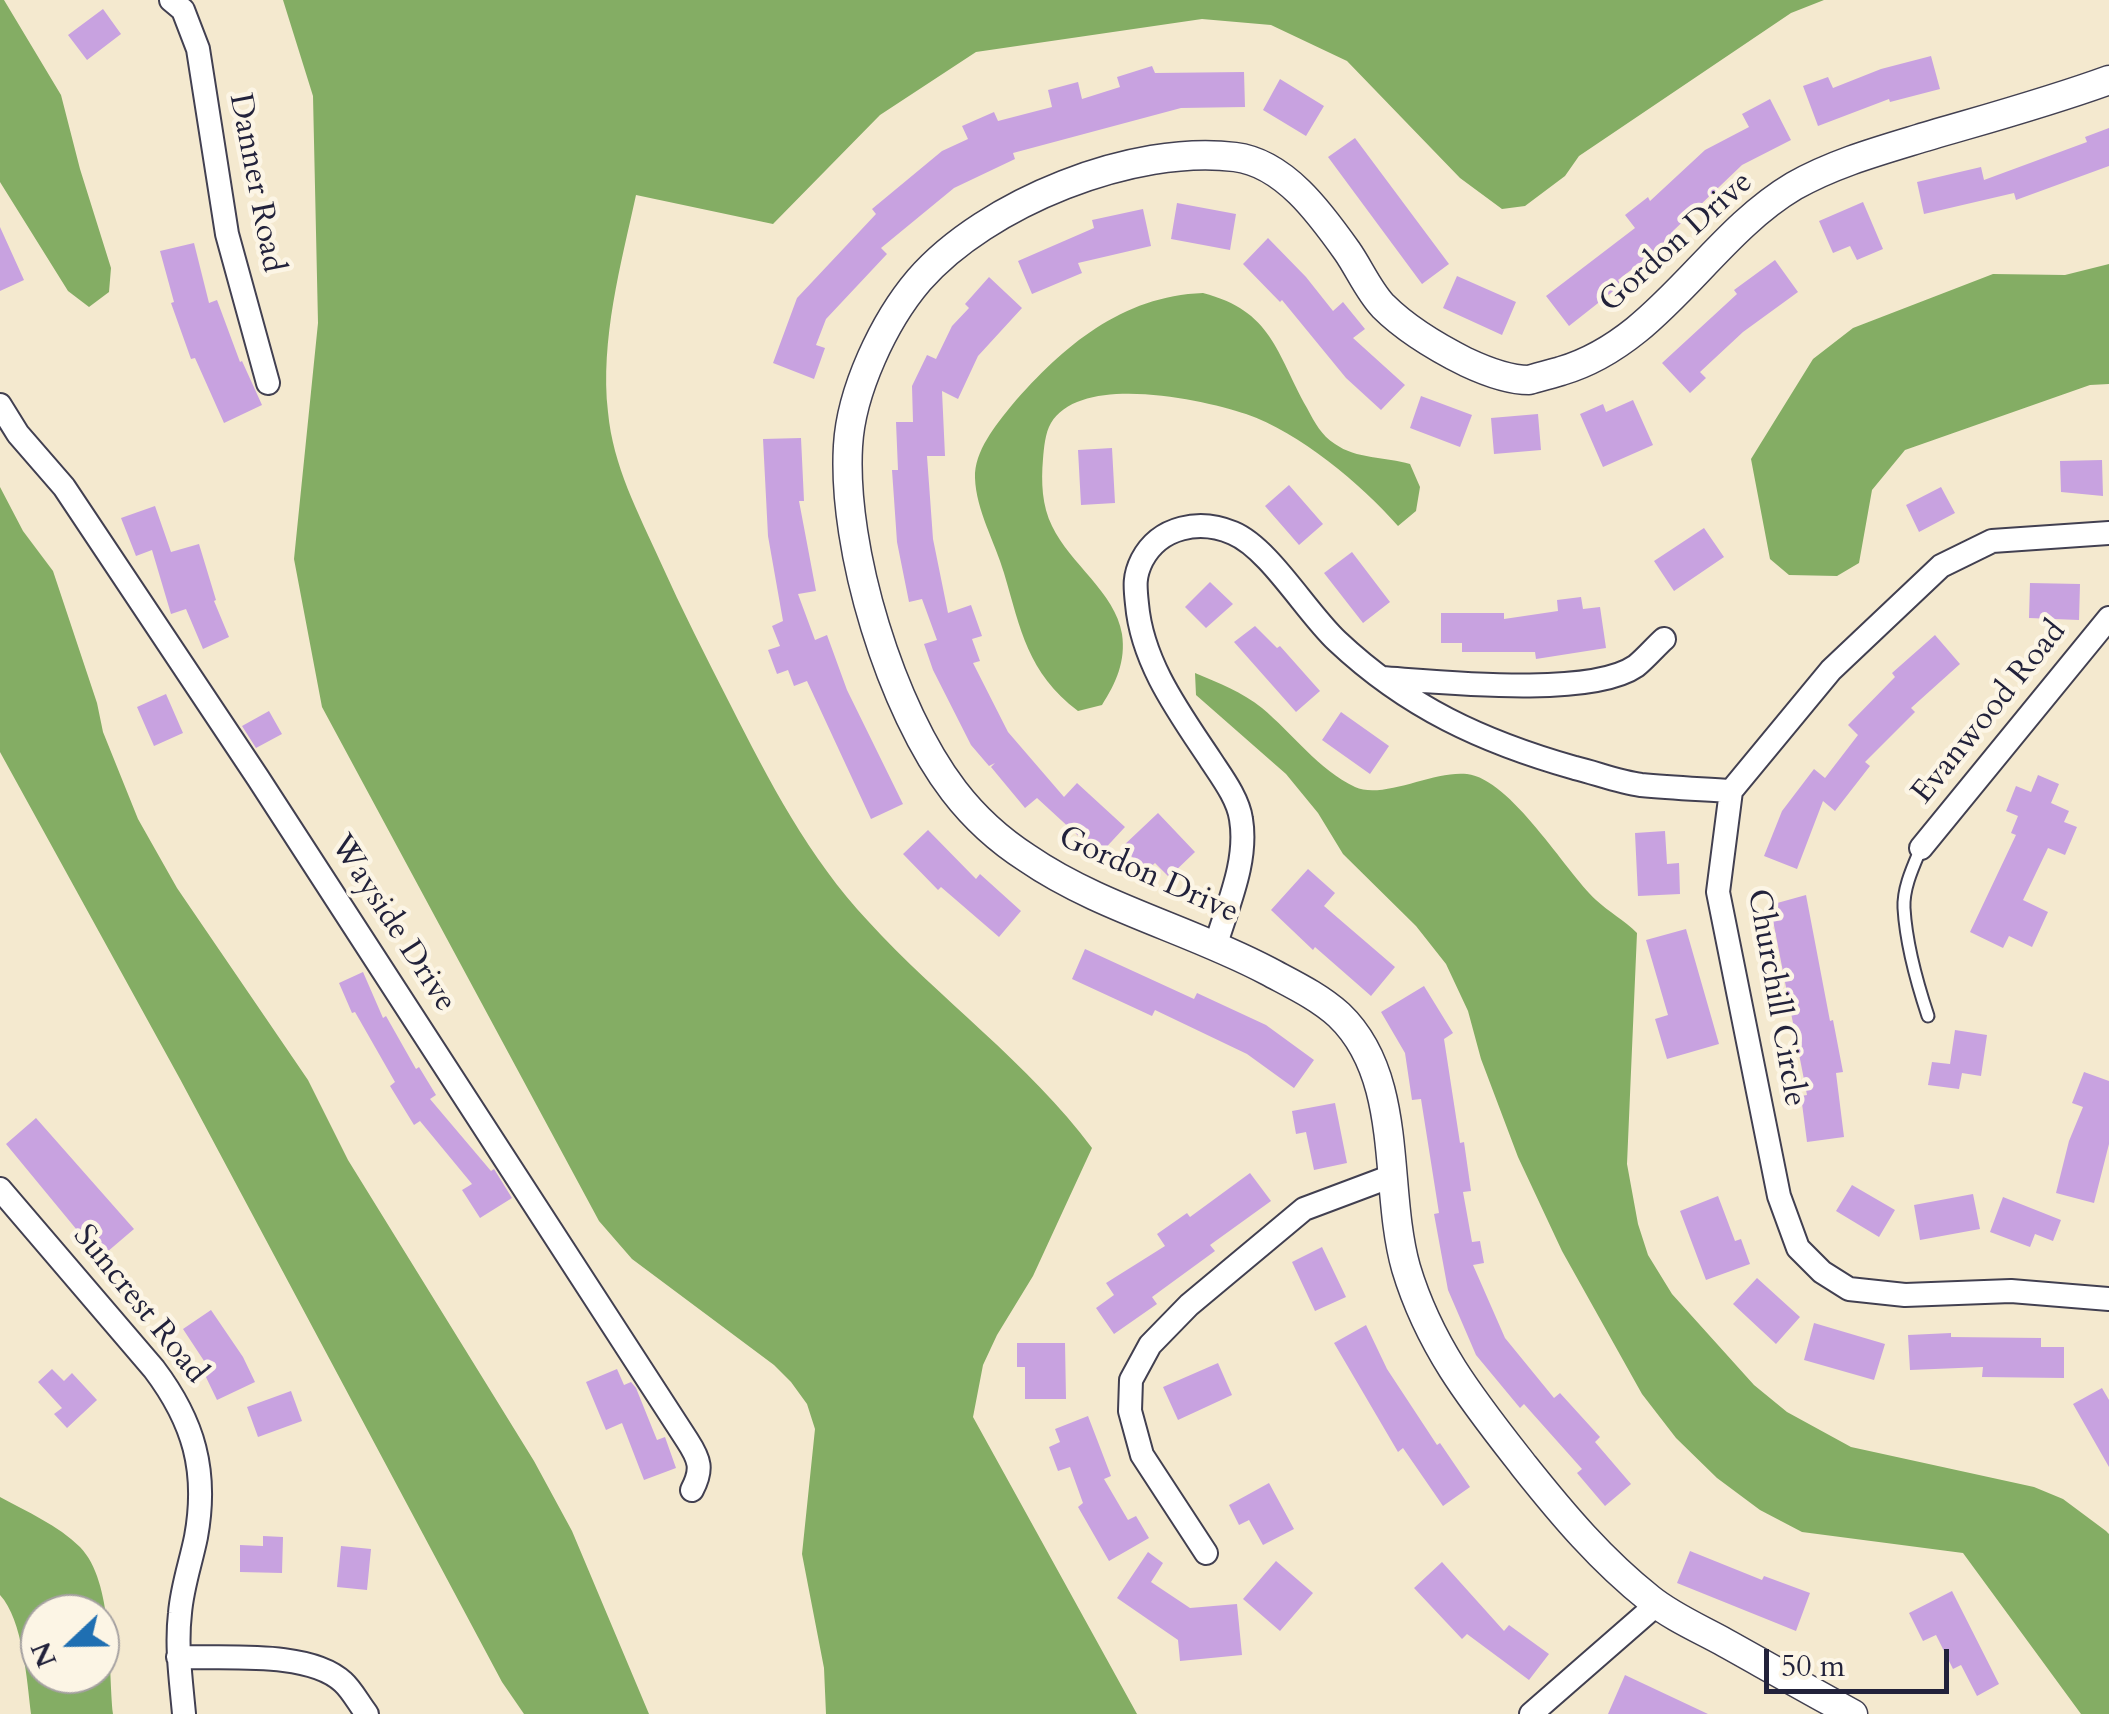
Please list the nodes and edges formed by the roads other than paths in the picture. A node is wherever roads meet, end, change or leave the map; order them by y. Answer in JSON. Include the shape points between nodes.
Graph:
{"nodes":[{"id":1,"x":170,"y":0,"type":"edge"},
{"id":2,"x":2109,"y":80,"type":"edge"},
{"id":3,"x":268,"y":383,"type":"dead end"},
{"id":4,"x":0,"y":405,"type":"edge"},
{"id":5,"x":2109,"y":534,"type":"edge"},
{"id":6,"x":2109,"y":618,"type":"edge"},
{"id":7,"x":1664,"y":639,"type":"dead end"},
{"id":8,"x":1382,"y":678,"type":"junction"},
{"id":9,"x":1731,"y":791,"type":"junction"},
{"id":10,"x":1921,"y":848,"type":"joint"},
{"id":11,"x":1216,"y":944,"type":"junction"},
{"id":12,"x":1928,"y":1016,"type":"dead end"},
{"id":13,"x":1392,"y":1176,"type":"junction"},
{"id":14,"x":0,"y":1189,"type":"edge"},
{"id":15,"x":2109,"y":1299,"type":"edge"},
{"id":16,"x":692,"y":1490,"type":"dead end"},
{"id":17,"x":1206,"y":1553,"type":"dead end"},
{"id":18,"x":1656,"y":1604,"type":"junction"},
{"id":19,"x":178,"y":1657,"type":"junction"},
{"id":20,"x":184,"y":1714,"type":"edge"},
{"id":21,"x":367,"y":1714,"type":"edge"},
{"id":22,"x":1531,"y":1714,"type":"edge"},
{"id":23,"x":1853,"y":1714,"type":"edge"}],
"edges":[{"from":1,"to":3,"type":"street","name":"Danner Road","via":[[182,10],[198,49],[227,234]]},
{"from":2,"to":11,"type":"street","name":"Gordon Drive","via":[[1842,162],[1790,188],[1748,220],[1635,332],[1587,363],[1530,380],[1484,371],[1428,342],[1379,302],[1299,191],[1260,162],[1230,156],[1124,163],[1061,186],[1004,214],[924,274],[874,348],[848,439],[850,519],[874,620],[902,696],[951,788],[1001,840],[1109,902]]},
{"from":4,"to":16,"type":"street","name":"Wayside Drive","via":[[64,487],[258,778],[699,1458],[701,1474]]},
{"from":5,"to":9,"type":"street","via":[[1992,541],[1941,566],[1832,670]]},
{"from":6,"to":10,"type":"street","name":"Evanwood Road"},
{"from":7,"to":8,"type":"street","via":[[1634,667],[1597,682],[1484,685]]},
{"from":8,"to":9,"type":"street","via":[[1462,729],[1540,758],[1636,784]]},
{"from":8,"to":11,"type":"street","via":[[1314,619],[1263,553],[1235,534],[1184,527],[1146,552],[1134,574],[1139,629],[1170,701],[1242,816],[1241,858]]},
{"from":9,"to":15,"type":"street","name":"Churchill Circle","via":[[1718,892],[1779,1196],[1798,1248],[1849,1289]]},
{"from":10,"to":12,"type":"lane","via":[[1904,906]]},
{"from":11,"to":13,"type":"street","name":"Gordon Drive","via":[[1318,998],[1355,1034],[1376,1077]]},
{"from":13,"to":17,"type":"street","via":[[1304,1209],[1189,1305],[1150,1344],[1130,1380],[1142,1455]]},
{"from":13,"to":18,"type":"street","name":"Gordon Drive","via":[[1403,1258],[1452,1372],[1579,1535]]},
{"from":14,"to":19,"type":"street","name":"Suncrest Road","via":[[154,1369],[186,1419],[201,1484]]},
{"from":18,"to":22,"type":"street"},
{"from":18,"to":23,"type":"street","name":"Gordon Drive"},
{"from":19,"to":20,"type":"street","name":"Suncrest Road"},
{"from":19,"to":21,"type":"street","via":[[296,1661],[321,1668]]}]}
